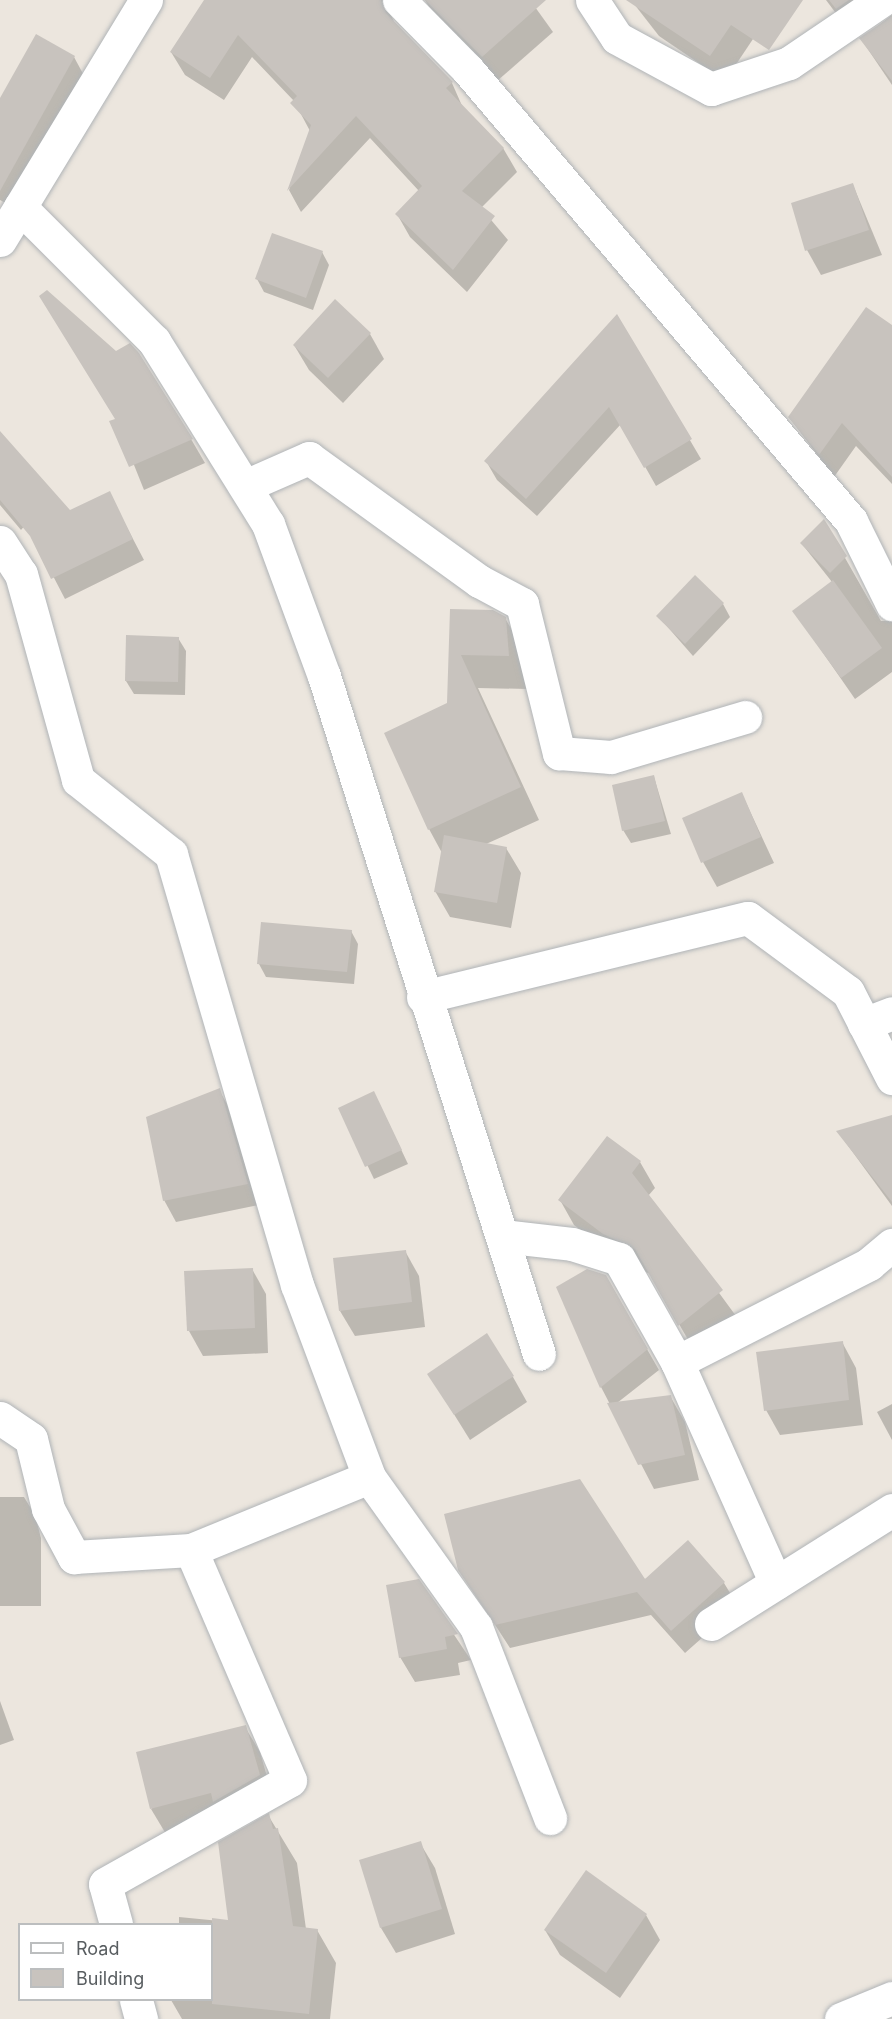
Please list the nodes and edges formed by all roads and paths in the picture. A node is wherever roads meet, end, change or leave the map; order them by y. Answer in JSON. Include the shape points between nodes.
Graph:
{"nodes":[{"id":1,"x":147,"y":0,"type":"edge"},
{"id":2,"x":399,"y":0,"type":"edge"},
{"id":3,"x":592,"y":0,"type":"edge"},
{"id":4,"x":882,"y":0,"type":"edge"},
{"id":5,"x":20,"y":207,"type":"junction"},
{"id":6,"x":0,"y":240,"type":"edge"},
{"id":7,"x":245,"y":486,"type":"junction"},
{"id":8,"x":0,"y":542,"type":"edge"},
{"id":9,"x":892,"y":604,"type":"edge"},
{"id":10,"x":745,"y":717,"type":"dead end"},
{"id":11,"x":423,"y":997,"type":"junction"},
{"id":12,"x":878,"y":1018,"type":"edge"},
{"id":13,"x":892,"y":1078,"type":"edge"},
{"id":14,"x":501,"y":1236,"type":"junction"},
{"id":15,"x":892,"y":1245,"type":"edge"},
{"id":16,"x":539,"y":1354,"type":"dead end"},
{"id":17,"x":677,"y":1362,"type":"junction"},
{"id":18,"x":0,"y":1418,"type":"edge"},
{"id":19,"x":369,"y":1477,"type":"junction"},
{"id":20,"x":892,"y":1510,"type":"edge"},
{"id":21,"x":190,"y":1550,"type":"junction"},
{"id":22,"x":776,"y":1583,"type":"junction"},
{"id":23,"x":711,"y":1623,"type":"dead end"},
{"id":24,"x":549,"y":1818,"type":"dead end"},
{"id":25,"x":116,"y":1923,"type":"edge"},
{"id":26,"x":892,"y":1998,"type":"edge"},
{"id":27,"x":136,"y":2001,"type":"edge"},
{"id":28,"x":141,"y":2019,"type":"edge"},
{"id":29,"x":841,"y":2019,"type":"edge"}],
"edges":[{"from":1,"to":5,"type":"street"},
{"from":2,"to":9,"type":"street","via":[[468,70],[851,521]]},
{"from":3,"to":4,"type":"street","via":[[617,38],[711,89],[789,63]]},
{"from":5,"to":6,"type":"street"},
{"from":5,"to":7,"type":"street","via":[[154,341]]},
{"from":7,"to":10,"type":"street","via":[[309,458],[479,581],[522,604],[559,753],[611,757]]},
{"from":7,"to":11,"type":"street","via":[[268,524],[324,676]]},
{"from":8,"to":19,"type":"street","via":[[21,574],[78,780],[171,854],[297,1285]]},
{"from":11,"to":12,"type":"street","via":[[748,918]]},
{"from":11,"to":14,"type":"street"},
{"from":12,"to":13,"type":"street"},
{"from":14,"to":16,"type":"street"},
{"from":14,"to":17,"type":"street","via":[[572,1244],[619,1258]]},
{"from":15,"to":17,"type":"street","via":[[869,1264]]},
{"from":17,"to":22,"type":"street"},
{"from":18,"to":21,"type":"street","via":[[31,1439],[48,1509],[74,1557]]},
{"from":19,"to":21,"type":"street"},
{"from":19,"to":24,"type":"street","via":[[476,1627]]},
{"from":20,"to":22,"type":"street"},
{"from":21,"to":25,"type":"street","via":[[290,1780],[105,1884]]},
{"from":22,"to":23,"type":"street"},
{"from":26,"to":29,"type":"street"},
{"from":27,"to":28,"type":"street"}]}
